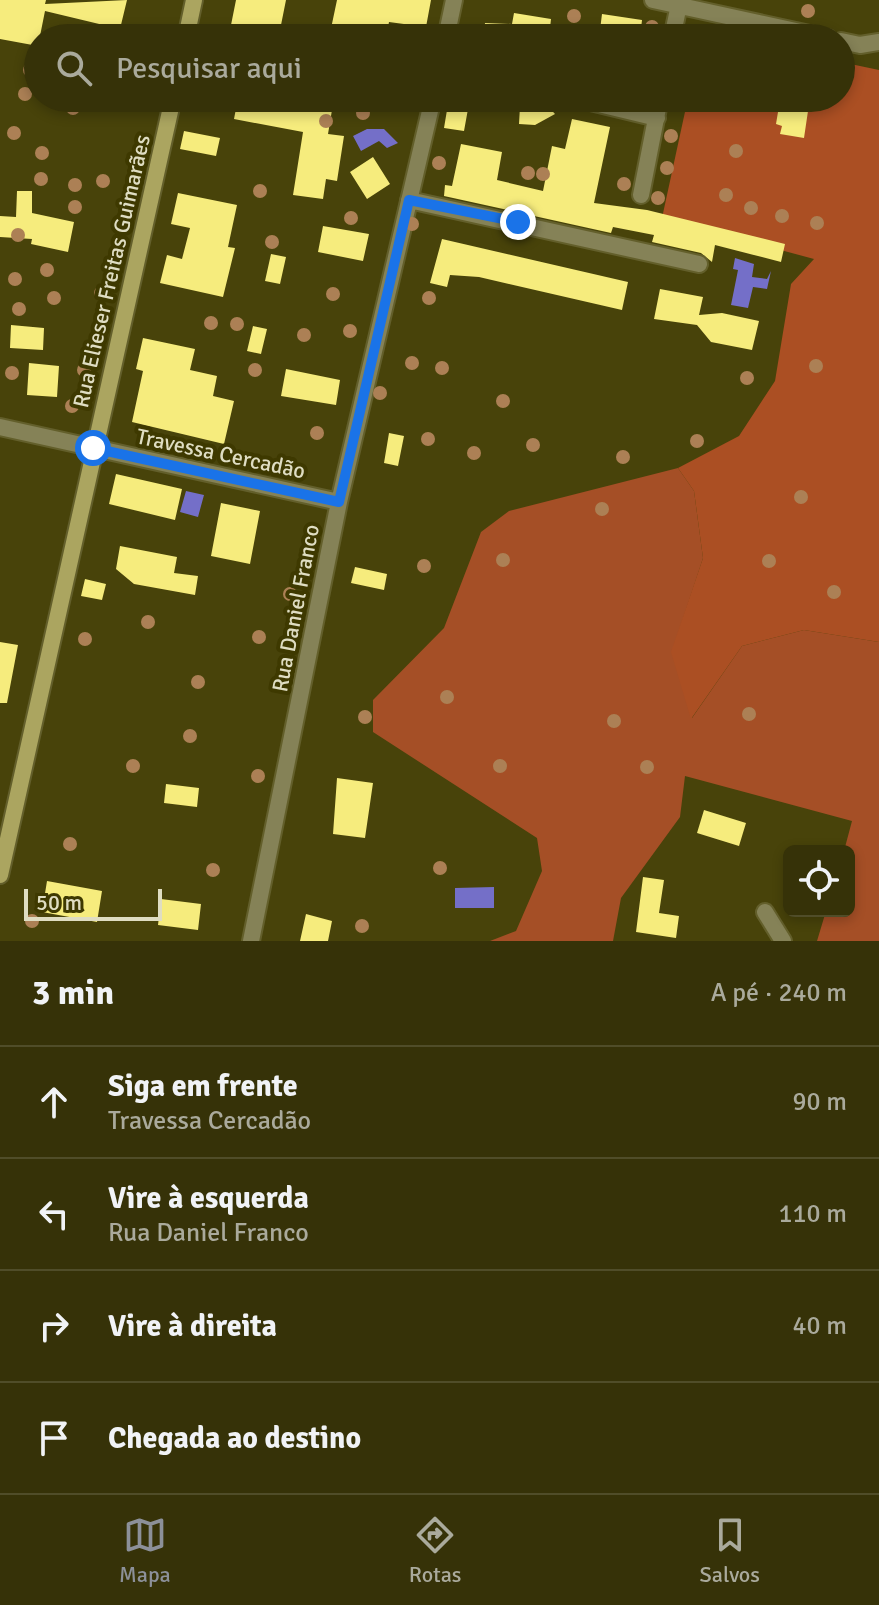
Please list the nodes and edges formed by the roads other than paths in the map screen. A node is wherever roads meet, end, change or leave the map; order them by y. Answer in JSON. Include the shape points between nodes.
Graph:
{"nodes":[{"id":1,"x":194,"y":0,"type":"edge"},
{"id":2,"x":454,"y":0,"type":"edge"},
{"id":3,"x":653,"y":0,"type":"edge"},
{"id":4,"x":679,"y":3,"type":"edge"},
{"id":5,"x":189,"y":24,"type":"edge"},
{"id":6,"x":449,"y":24,"type":"edge"},
{"id":7,"x":675,"y":24,"type":"edge"},
{"id":8,"x":768,"y":24,"type":"edge"},
{"id":9,"x":879,"y":42,"type":"edge"},
{"id":10,"x":855,"y":44,"type":"edge"},
{"id":11,"x":170,"y":112,"type":"edge"},
{"id":12,"x":430,"y":112,"type":"edge"},
{"id":13,"x":632,"y":112,"type":"edge"},
{"id":14,"x":658,"y":112,"type":"edge"},
{"id":15,"x":657,"y":118,"type":"junction"},
{"id":16,"x":641,"y":195,"type":"dead end"},
{"id":17,"x":409,"y":200,"type":"junction"},
{"id":18,"x":699,"y":264,"type":"dead end"},
{"id":19,"x":0,"y":427,"type":"edge"},
{"id":20,"x":93,"y":448,"type":"junction"},
{"id":21,"x":339,"y":502,"type":"junction"},
{"id":22,"x":0,"y":875,"type":"edge"},
{"id":23,"x":765,"y":912,"type":"dead end"},
{"id":24,"x":251,"y":941,"type":"edge"},
{"id":25,"x":783,"y":941,"type":"edge"}],
"edges":[{"from":1,"to":5,"type":"street"},
{"from":2,"to":6,"type":"street"},
{"from":3,"to":4,"type":"street"},
{"from":4,"to":7,"type":"street"},
{"from":4,"to":8,"type":"street"},
{"from":9,"to":10,"type":"street"},
{"from":11,"to":20,"type":"street","name":"Rua Elieser Freitas Guimarães"},
{"from":12,"to":17,"type":"street","name":"Rua Daniel Franco"},
{"from":13,"to":15,"type":"street"},
{"from":14,"to":15,"type":"street"},
{"from":15,"to":16,"type":"street"},
{"from":17,"to":18,"type":"street"},
{"from":17,"to":21,"type":"street","name":"Rua Daniel Franco"},
{"from":19,"to":20,"type":"street","name":"Travessa Cercadão"},
{"from":20,"to":21,"type":"street","name":"Travessa Cercadão"},
{"from":20,"to":22,"type":"street","name":"Rua Elieser Freitas Guimarães"},
{"from":21,"to":24,"type":"street","name":"Rua Daniel Franco"},
{"from":23,"to":25,"type":"street"}]}
